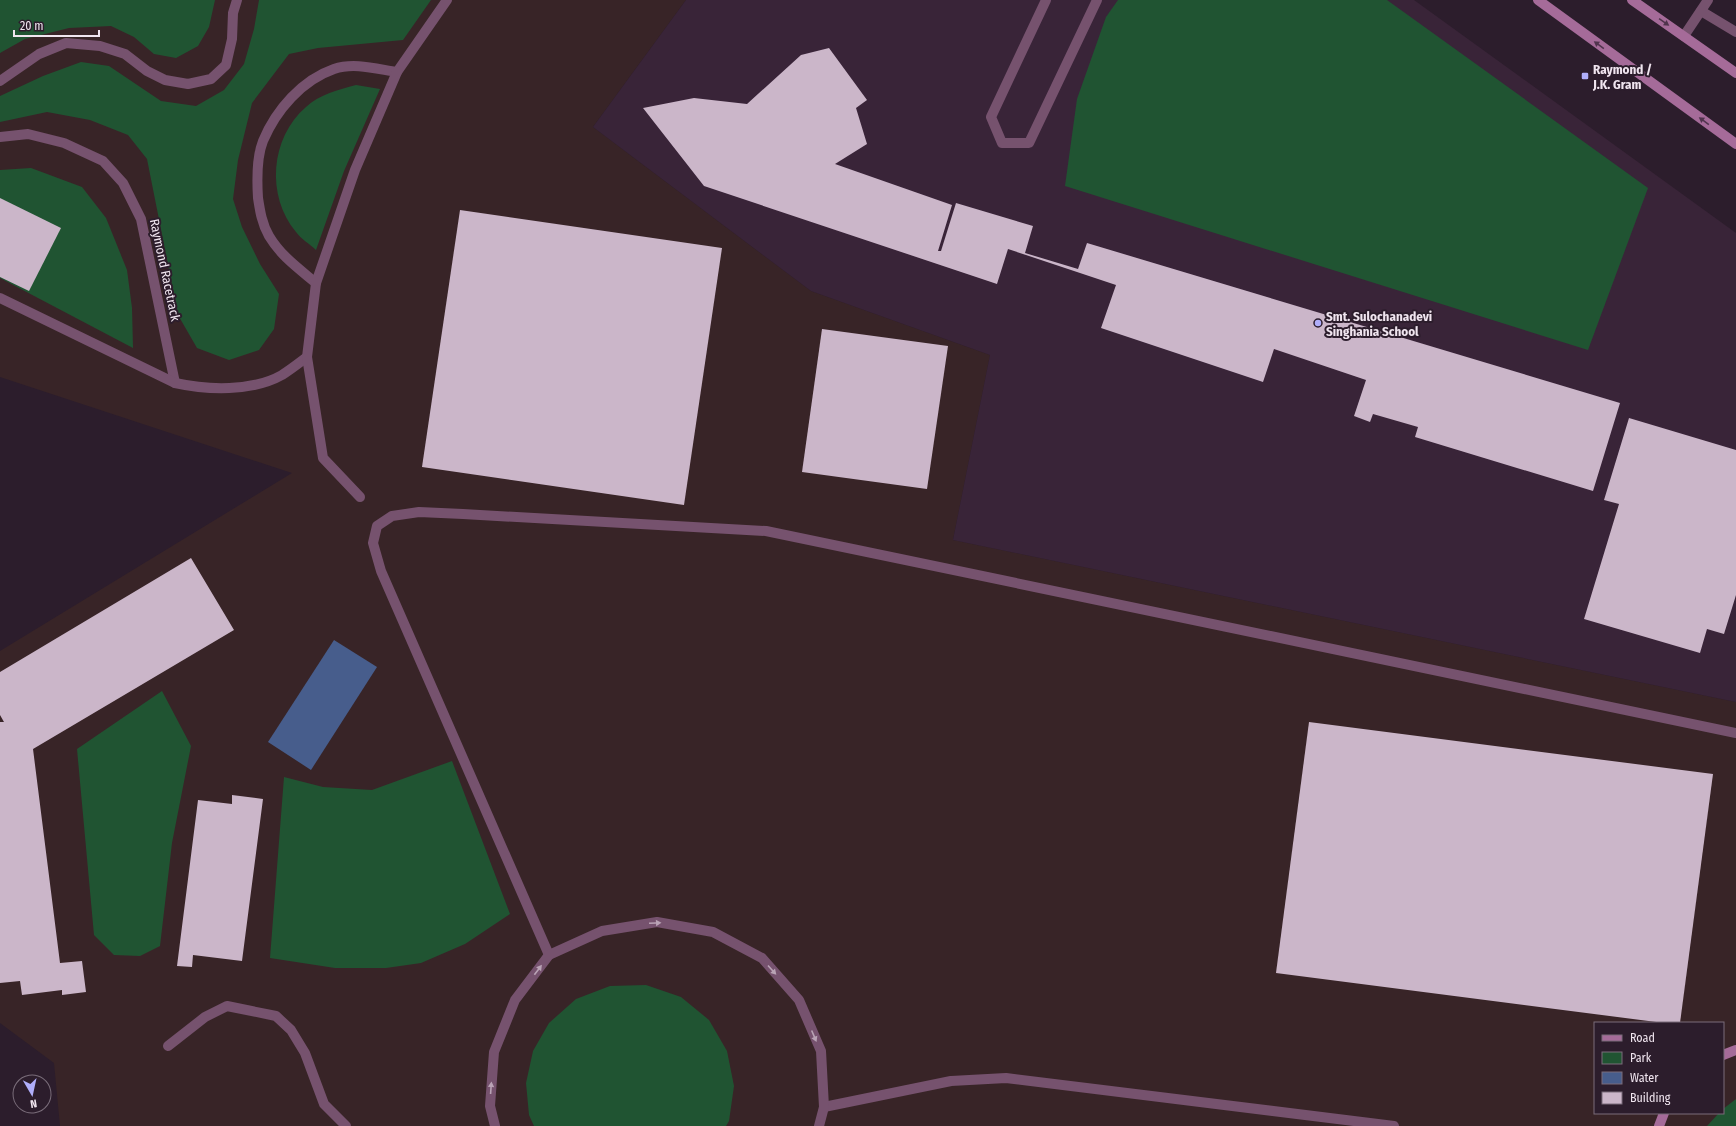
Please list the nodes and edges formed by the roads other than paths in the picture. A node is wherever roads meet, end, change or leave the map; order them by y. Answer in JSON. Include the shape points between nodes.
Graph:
{"nodes":[{"id":1,"x":237,"y":0,"type":"edge"},
{"id":2,"x":447,"y":0,"type":"edge"},
{"id":3,"x":1046,"y":0,"type":"edge"},
{"id":4,"x":1097,"y":0,"type":"edge"},
{"id":5,"x":1538,"y":0,"type":"edge"},
{"id":6,"x":1632,"y":0,"type":"edge"},
{"id":7,"x":1708,"y":0,"type":"edge"},
{"id":8,"x":1701,"y":11,"type":"junction"},
{"id":9,"x":1736,"y":32,"type":"edge"},
{"id":10,"x":1684,"y":36,"type":"junction"},
{"id":11,"x":397,"y":72,"type":"junction"},
{"id":12,"x":1736,"y":73,"type":"edge"},
{"id":13,"x":0,"y":82,"type":"edge"},
{"id":14,"x":0,"y":137,"type":"edge"},
{"id":15,"x":1736,"y":144,"type":"edge"},
{"id":16,"x":316,"y":283,"type":"junction"},
{"id":17,"x":0,"y":298,"type":"edge"},
{"id":18,"x":307,"y":357,"type":"junction"},
{"id":19,"x":175,"y":383,"type":"junction"},
{"id":20,"x":360,"y":498,"type":"dead end"},
{"id":21,"x":1736,"y":733,"type":"edge"},
{"id":22,"x":549,"y":955,"type":"junction"},
{"id":23,"x":168,"y":1046,"type":"dead end"},
{"id":24,"x":1736,"y":1050,"type":"edge"},
{"id":25,"x":1724,"y":1055,"type":"edge"},
{"id":26,"x":824,"y":1107,"type":"junction"},
{"id":27,"x":1664,"y":1114,"type":"edge"},
{"id":28,"x":346,"y":1126,"type":"edge"},
{"id":29,"x":496,"y":1126,"type":"edge"},
{"id":30,"x":819,"y":1126,"type":"edge"},
{"id":31,"x":1394,"y":1126,"type":"edge"},
{"id":32,"x":1659,"y":1126,"type":"edge"}],
"edges":[{"from":1,"to":13,"type":"street","via":[[226,66],[211,79],[188,84],[165,80],[147,71],[126,54],[100,46],[66,42],[39,54]]},
{"from":2,"to":11,"type":"street"},
{"from":3,"to":4,"type":"street","via":[[991,117],[1002,143],[1029,144]]},
{"from":15,"to":5,"type":"main road","one_way":true},
{"from":6,"to":10,"type":"main road","one_way":true},
{"from":7,"to":8,"type":"street"},
{"from":8,"to":9,"type":"street"},
{"from":8,"to":10,"type":"street"},
{"from":10,"to":12,"type":"main road"},
{"from":11,"to":16,"type":"street","via":[[355,170]]},
{"from":11,"to":16,"type":"street","via":[[359,66],[335,68],[312,79],[285,103],[263,141],[256,178],[260,213],[268,235],[284,257]]},
{"from":14,"to":19,"type":"street","name":"Raymond Racetrack","via":[[28,134],[64,143],[103,161],[123,183],[141,219]]},
{"from":16,"to":18,"type":"street"},
{"from":17,"to":19,"type":"street"},
{"from":18,"to":19,"type":"street","via":[[281,376],[249,386],[196,388]]},
{"from":18,"to":20,"type":"street","via":[[323,458]]},
{"from":21,"to":22,"type":"street","via":[[766,531],[419,512],[392,516],[377,526],[373,543],[381,571]]},
{"from":22,"to":26,"type":"street","one_way":true,"via":[[602,932],[657,922],[713,932],[762,958],[799,1000],[821,1051]]},
{"from":29,"to":22,"type":"street","one_way":true,"via":[[490,1106],[494,1052],[515,1000]]},
{"from":23,"to":28,"type":"street","via":[[205,1017],[227,1006],[276,1016],[291,1030],[305,1053],[324,1104]]},
{"from":24,"to":25,"type":"main road"},
{"from":26,"to":30,"type":"street"},
{"from":26,"to":31,"type":"street","via":[[951,1081],[1006,1078]]},
{"from":27,"to":32,"type":"main road"}]}
